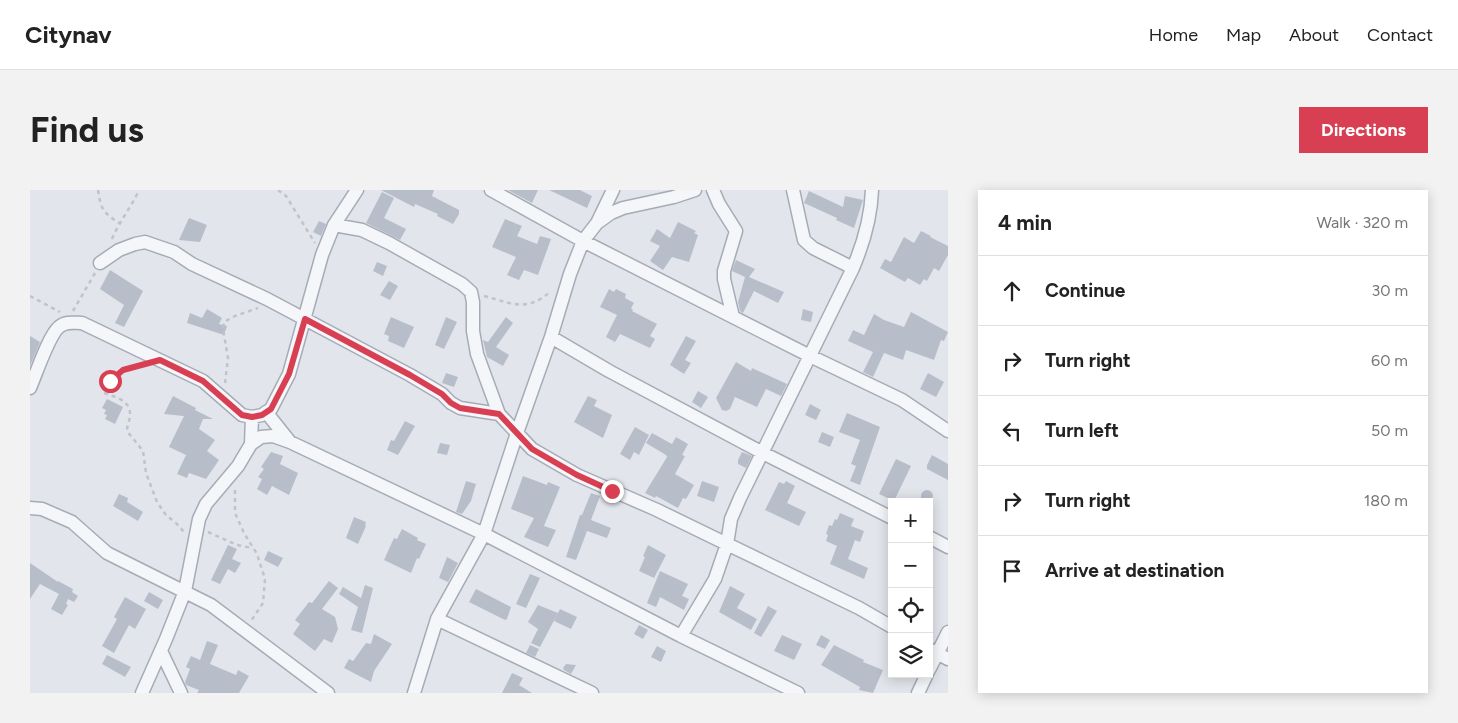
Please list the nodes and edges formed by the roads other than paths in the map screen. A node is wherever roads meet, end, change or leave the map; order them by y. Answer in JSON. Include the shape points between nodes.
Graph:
{"nodes":[{"id":1,"x":357,"y":190,"type":"edge"},
{"id":2,"x":491,"y":190,"type":"edge"},
{"id":3,"x":613,"y":190,"type":"edge"},
{"id":4,"x":694,"y":190,"type":"edge"},
{"id":5,"x":713,"y":190,"type":"edge"},
{"id":6,"x":793,"y":190,"type":"edge"},
{"id":7,"x":872,"y":190,"type":"edge"},
{"id":8,"x":597,"y":223,"type":"junction"},
{"id":9,"x":334,"y":225,"type":"junction"},
{"id":10,"x":582,"y":241,"type":"junction"},
{"id":11,"x":100,"y":263,"type":"dead end"},
{"id":12,"x":853,"y":268,"type":"junction"},
{"id":13,"x":733,"y":317,"type":"junction"},
{"id":14,"x":305,"y":319,"type":"junction"},
{"id":15,"x":551,"y":337,"type":"junction"},
{"id":16,"x":810,"y":356,"type":"junction"},
{"id":17,"x":30,"y":388,"type":"edge"},
{"id":18,"x":266,"y":412,"type":"junction"},
{"id":19,"x":499,"y":414,"type":"junction"},
{"id":20,"x":252,"y":417,"type":"junction"},
{"id":21,"x":948,"y":431,"type":"edge"},
{"id":22,"x":517,"y":433,"type":"junction"},
{"id":23,"x":290,"y":442,"type":"junction"},
{"id":24,"x":251,"y":444,"type":"junction"},
{"id":25,"x":762,"y":452,"type":"junction"},
{"id":26,"x":30,"y":508,"type":"edge"},
{"id":27,"x":888,"y":516,"type":"edge"},
{"id":28,"x":484,"y":534,"type":"junction"},
{"id":29,"x":933,"y":539,"type":"edge"},
{"id":30,"x":727,"y":544,"type":"junction"},
{"id":31,"x":948,"y":547,"type":"edge"},
{"id":32,"x":185,"y":591,"type":"junction"},
{"id":33,"x":437,"y":619,"type":"junction"},
{"id":34,"x":888,"y":625,"type":"edge"},
{"id":35,"x":948,"y":632,"type":"edge"},
{"id":36,"x":680,"y":636,"type":"junction"},
{"id":37,"x":161,"y":651,"type":"junction"},
{"id":38,"x":938,"y":654,"type":"edge"},
{"id":39,"x":925,"y":678,"type":"edge"},
{"id":40,"x":142,"y":693,"type":"edge"},
{"id":41,"x":180,"y":693,"type":"edge"},
{"id":42,"x":328,"y":693,"type":"edge"},
{"id":43,"x":414,"y":693,"type":"edge"},
{"id":44,"x":592,"y":693,"type":"edge"},
{"id":45,"x":798,"y":693,"type":"edge"},
{"id":46,"x":918,"y":693,"type":"edge"}],
"edges":[{"from":1,"to":9,"type":"street"},
{"from":2,"to":10,"type":"street"},
{"from":3,"to":8,"type":"street"},
{"from":4,"to":8,"type":"street","via":[[623,208]]},
{"from":5,"to":13,"type":"street","via":[[736,231],[724,271]]},
{"from":6,"to":12,"type":"street","via":[[804,240]]},
{"from":7,"to":12,"type":"street","via":[[864,241]]},
{"from":8,"to":10,"type":"street"},
{"from":9,"to":14,"type":"street","via":[[322,255]]},
{"from":9,"to":19,"type":"street","via":[[362,230],[389,243],[471,292],[477,354]]},
{"from":10,"to":13,"type":"street"},
{"from":10,"to":15,"type":"street"},
{"from":11,"to":14,"type":"street","via":[[119,250],[144,242],[174,252]]},
{"from":12,"to":16,"type":"street"},
{"from":13,"to":16,"type":"street"},
{"from":14,"to":18,"type":"street","via":[[289,374],[271,409]]},
{"from":14,"to":19,"type":"street","via":[[410,375],[460,408]]},
{"from":15,"to":22,"type":"street"},
{"from":15,"to":25,"type":"street"},
{"from":16,"to":21,"type":"street","via":[[902,400]]},
{"from":16,"to":25,"type":"street"},
{"from":17,"to":20,"type":"street","via":[[59,326],[68,322],[82,323],[203,381],[242,415]]},
{"from":18,"to":20,"type":"street"},
{"from":18,"to":23,"type":"street"},
{"from":19,"to":22,"type":"street"},
{"from":20,"to":24,"type":"street"},
{"from":22,"to":28,"type":"street"},
{"from":22,"to":30,"type":"street","via":[[532,449],[577,475]]},
{"from":23,"to":24,"type":"street","via":[[273,436],[261,437]]},
{"from":23,"to":28,"type":"street"},
{"from":24,"to":32,"type":"street","via":[[238,466],[206,504],[199,519]]},
{"from":25,"to":27,"type":"street"},
{"from":25,"to":30,"type":"street","via":[[732,519]]},
{"from":26,"to":32,"type":"street","via":[[42,509],[72,522],[107,552]]},
{"from":28,"to":33,"type":"street"},
{"from":28,"to":36,"type":"street"},
{"from":29,"to":31,"type":"street"},
{"from":30,"to":34,"type":"street"},
{"from":30,"to":36,"type":"street","via":[[715,579]]},
{"from":32,"to":37,"type":"street"},
{"from":32,"to":42,"type":"street","via":[[212,605]]},
{"from":33,"to":43,"type":"street"},
{"from":33,"to":44,"type":"street"},
{"from":35,"to":38,"type":"street"},
{"from":36,"to":45,"type":"street"},
{"from":37,"to":40,"type":"street"},
{"from":37,"to":41,"type":"street"},
{"from":39,"to":46,"type":"street"}]}
